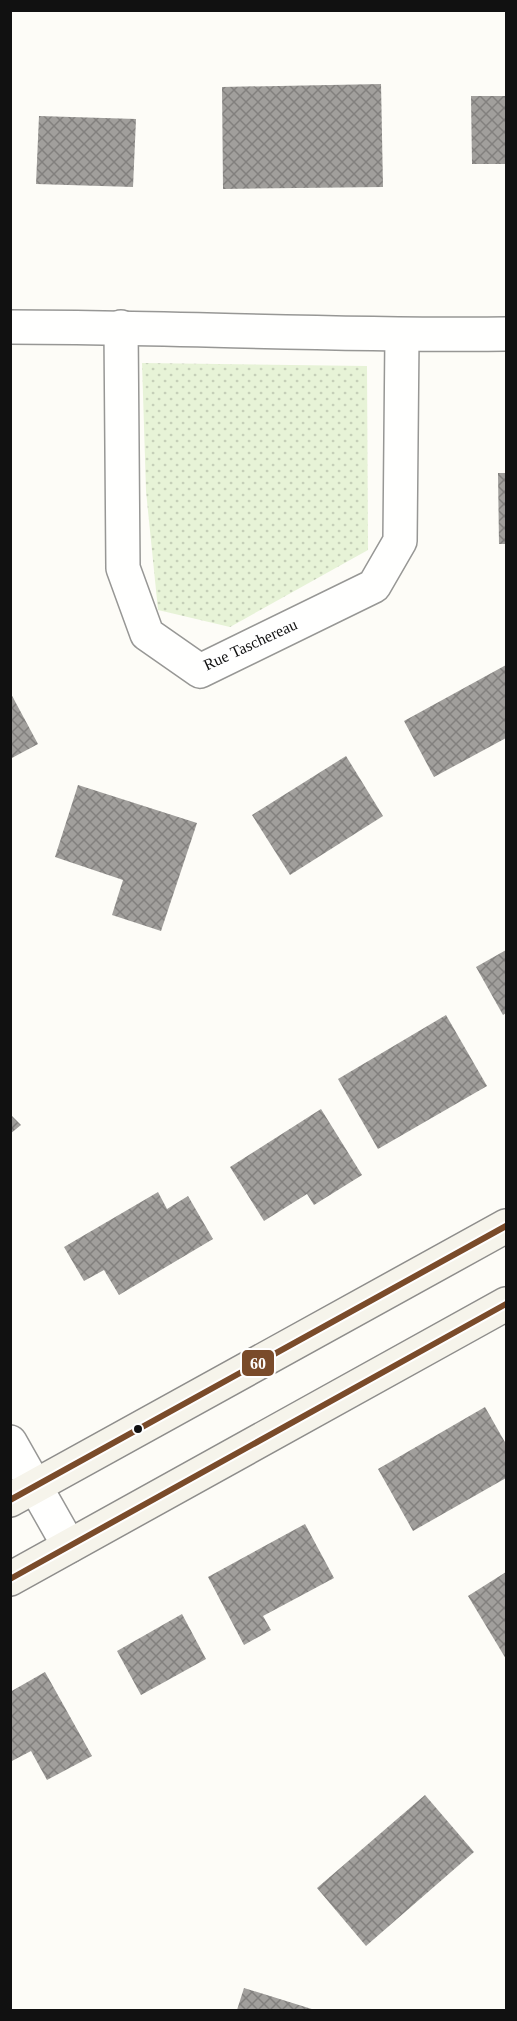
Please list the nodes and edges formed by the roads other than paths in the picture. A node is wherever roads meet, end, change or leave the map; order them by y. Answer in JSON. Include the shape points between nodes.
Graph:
{"nodes":[{"id":1,"x":10,"y":327,"type":"edge"},
{"id":2,"x":121,"y":327,"type":"junction"},
{"id":3,"x":507,"y":334,"type":"edge"},
{"id":4,"x":402,"y":336,"type":"junction"},
{"id":5,"x":507,"y":1226,"type":"edge"},
{"id":6,"x":507,"y":1304,"type":"edge"},
{"id":7,"x":10,"y":1442,"type":"edge"},
{"id":8,"x":23,"y":1493,"type":"edge"},
{"id":9,"x":69,"y":1546,"type":"junction"},
{"id":10,"x":10,"y":1579,"type":"edge"}],
"edges":[{"from":1,"to":2,"type":"street"},
{"from":2,"to":4,"type":"street"},
{"from":2,"to":4,"type":"street","name":"Rue Taschereau","via":[[123,568],[147,634],[200,671],[374,586],[400,541]]},
{"from":3,"to":4,"type":"street"},
{"from":5,"to":8,"type":"street"},
{"from":6,"to":9,"type":"street"},
{"from":7,"to":8,"type":"street"},
{"from":8,"to":9,"type":"street"},
{"from":9,"to":10,"type":"street"}]}
